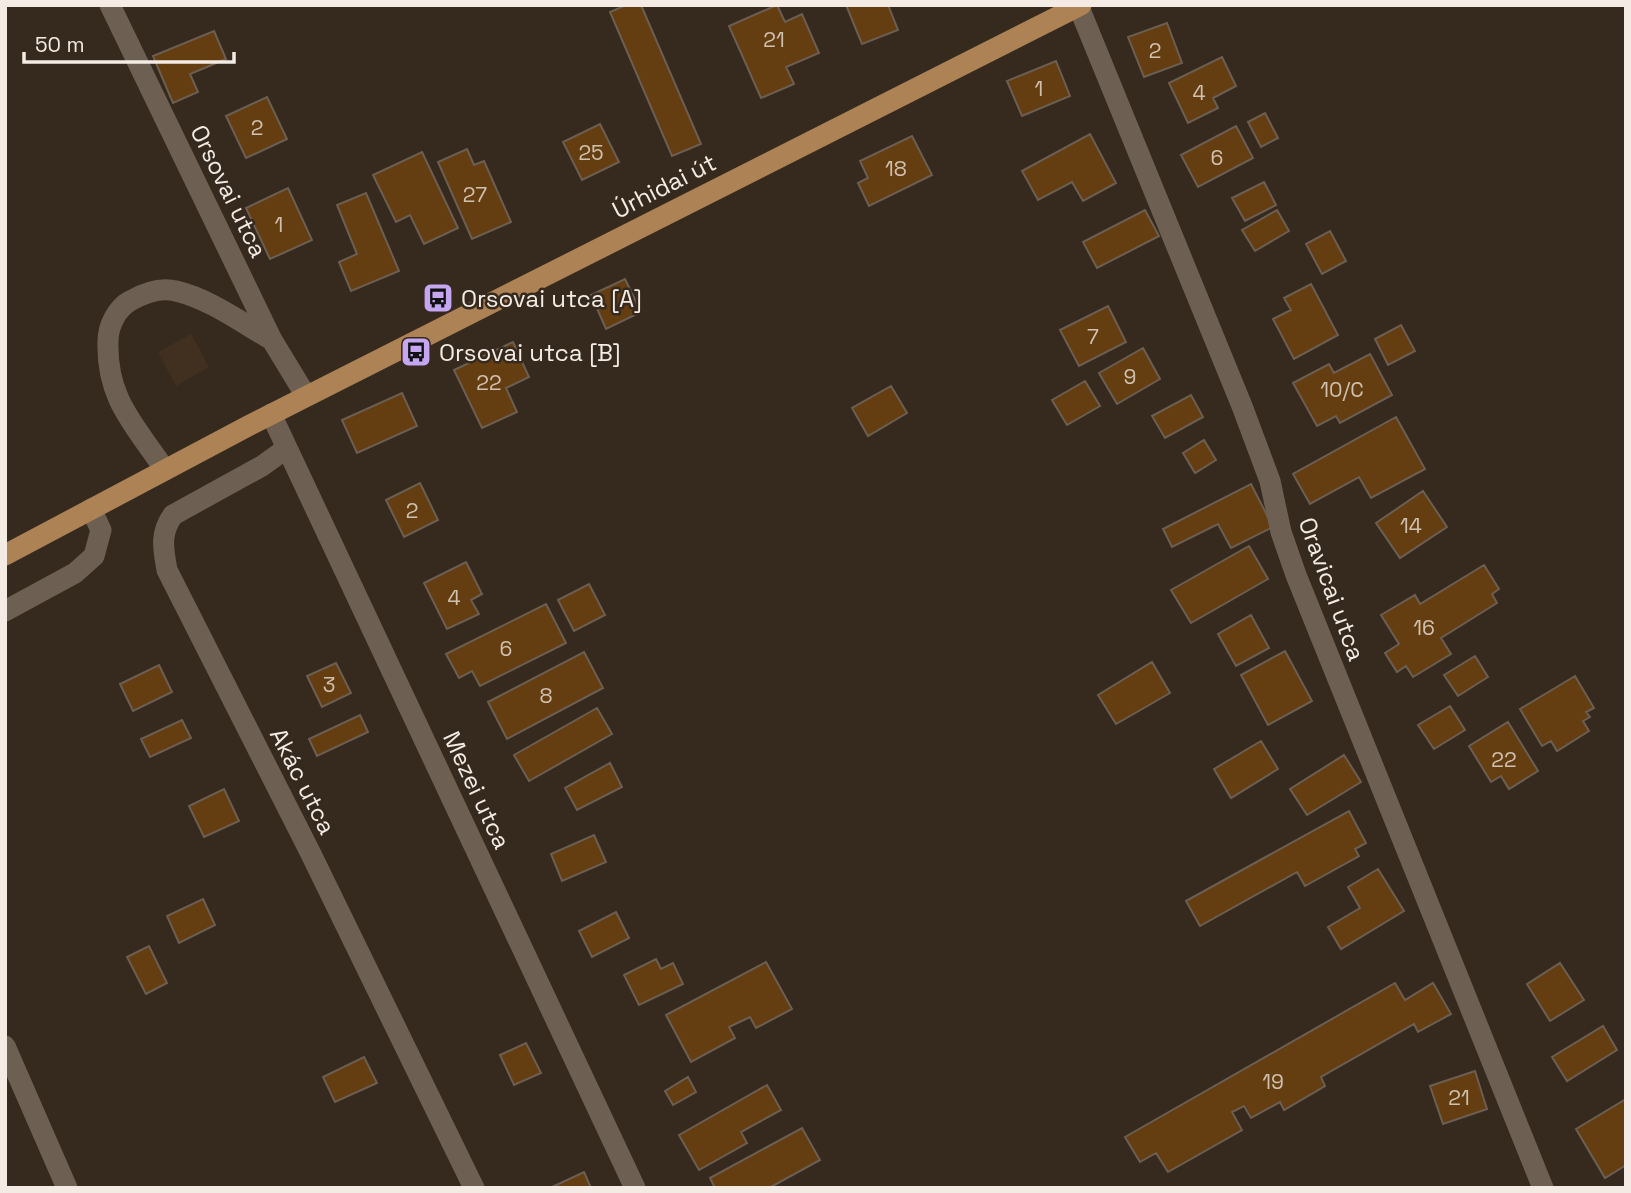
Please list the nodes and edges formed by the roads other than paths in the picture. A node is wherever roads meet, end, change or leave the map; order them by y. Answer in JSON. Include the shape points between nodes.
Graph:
{"nodes":[{"id":1,"x":110,"y":5,"type":"edge"},
{"id":2,"x":1079,"y":6,"type":"edge"},
{"id":3,"x":272,"y":340,"type":"junction"},
{"id":4,"x":306,"y":396,"type":"junction"},
{"id":5,"x":271,"y":414,"type":"junction"},
{"id":6,"x":287,"y":448,"type":"junction"},
{"id":7,"x":165,"y":470,"type":"junction"},
{"id":8,"x":91,"y":509,"type":"junction"},
{"id":9,"x":5,"y":555,"type":"edge"},
{"id":10,"x":5,"y":611,"type":"edge"},
{"id":11,"x":5,"y":1046,"type":"edge"},
{"id":12,"x":67,"y":1188,"type":"edge"},
{"id":13,"x":474,"y":1188,"type":"edge"},
{"id":14,"x":635,"y":1188,"type":"edge"},
{"id":15,"x":1543,"y":1188,"type":"edge"}],
"edges":[{"from":1,"to":3,"type":"street","name":"Orsovai utca"},
{"from":2,"to":4,"type":"main road","name":"Úrhidai út"},
{"from":2,"to":15,"type":"street","name":"Oravicai utca","via":[[1242,406],[1270,481],[1296,575]]},
{"from":3,"to":4,"type":"street","name":"Orsovai utca"},
{"from":3,"to":7,"type":"street","via":[[174,290],[146,292],[123,304],[108,329],[107,361],[113,388],[125,415]]},
{"from":4,"to":5,"type":"main road","name":"Úrhidai út"},
{"from":5,"to":6,"type":"street","name":"Mezei utca"},
{"from":5,"to":7,"type":"main road","name":"Úrhidai út"},
{"from":6,"to":13,"type":"street","name":"Akác utca","via":[[173,515],[165,526],[162,545],[167,570]]},
{"from":6,"to":14,"type":"street","name":"Mezei utca"},
{"from":7,"to":8,"type":"main road","name":"Úrhidai út"},
{"from":8,"to":9,"type":"main road","name":"Úrhidai út"},
{"from":8,"to":10,"type":"street","via":[[101,530],[94,556],[75,573]]},
{"from":11,"to":12,"type":"street"}]}
